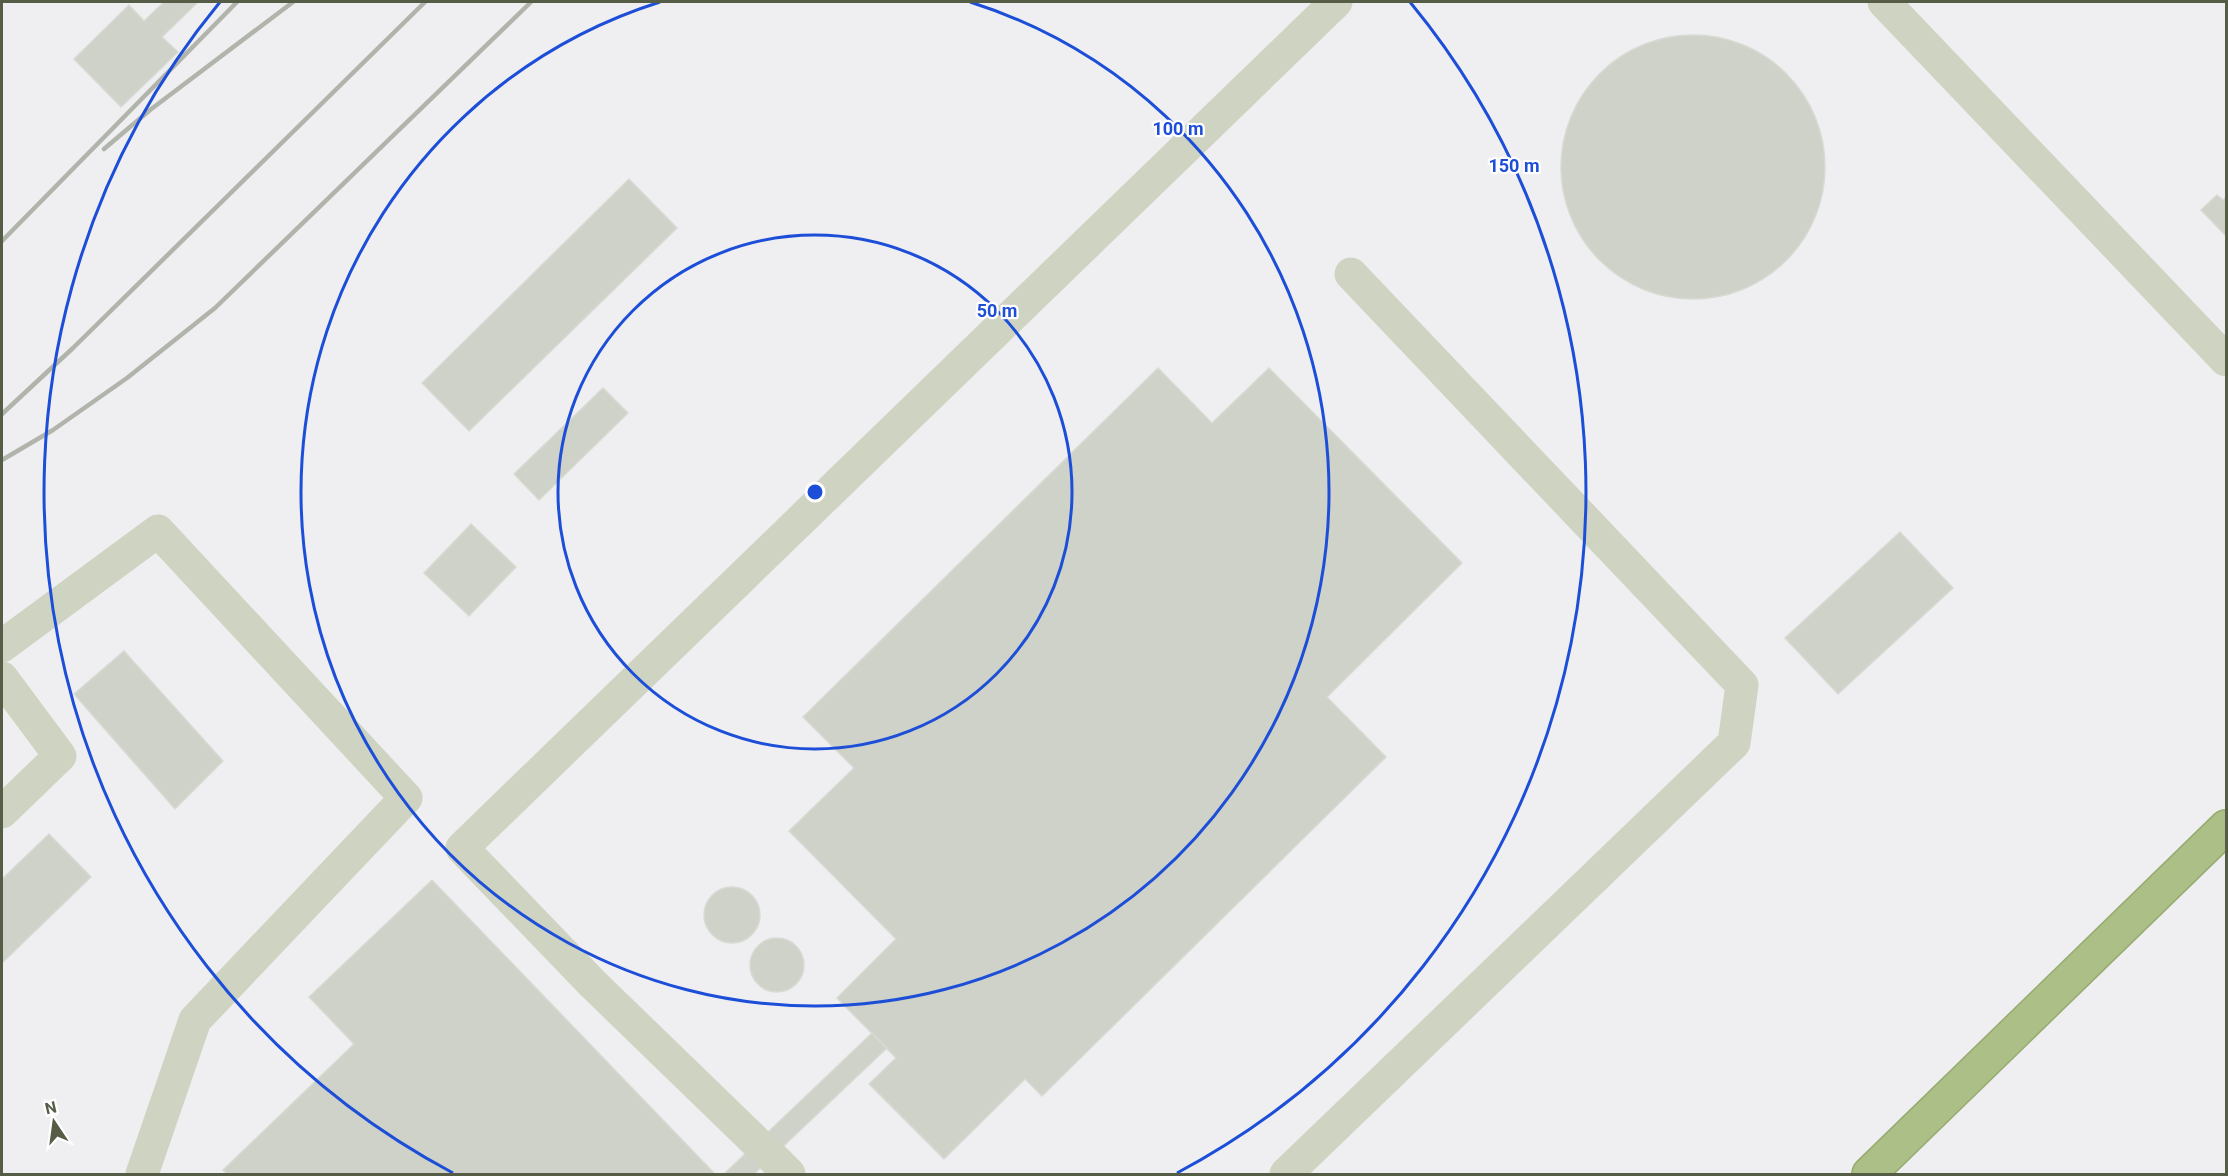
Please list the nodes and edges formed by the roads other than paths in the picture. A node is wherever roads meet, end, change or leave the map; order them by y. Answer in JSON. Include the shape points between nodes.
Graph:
{"nodes":[{"id":1,"x":1336,"y":2,"type":"edge"},
{"id":2,"x":1884,"y":2,"type":"edge"},
{"id":3,"x":1351,"y":274,"type":"dead end"},
{"id":4,"x":2226,"y":360,"type":"edge"},
{"id":5,"x":2,"y":646,"type":"edge"},
{"id":6,"x":2,"y":678,"type":"edge"},
{"id":7,"x":2,"y":812,"type":"edge"},
{"id":8,"x":2226,"y":827,"type":"edge"},
{"id":9,"x":773,"y":1158,"type":"edge"},
{"id":10,"x":142,"y":1174,"type":"edge"},
{"id":11,"x":1287,"y":1174,"type":"edge"},
{"id":12,"x":1869,"y":1174,"type":"edge"}],
"edges":[{"from":1,"to":9,"type":"lane","via":[[462,848],[592,983]]},
{"from":2,"to":4,"type":"lane"},
{"from":3,"to":11,"type":"lane","via":[[1742,685],[1734,743]]},
{"from":5,"to":10,"type":"lane","via":[[158,531],[406,798],[195,1020]]},
{"from":6,"to":7,"type":"lane","via":[[60,756]]},
{"from":8,"to":12,"type":"highway"}]}
